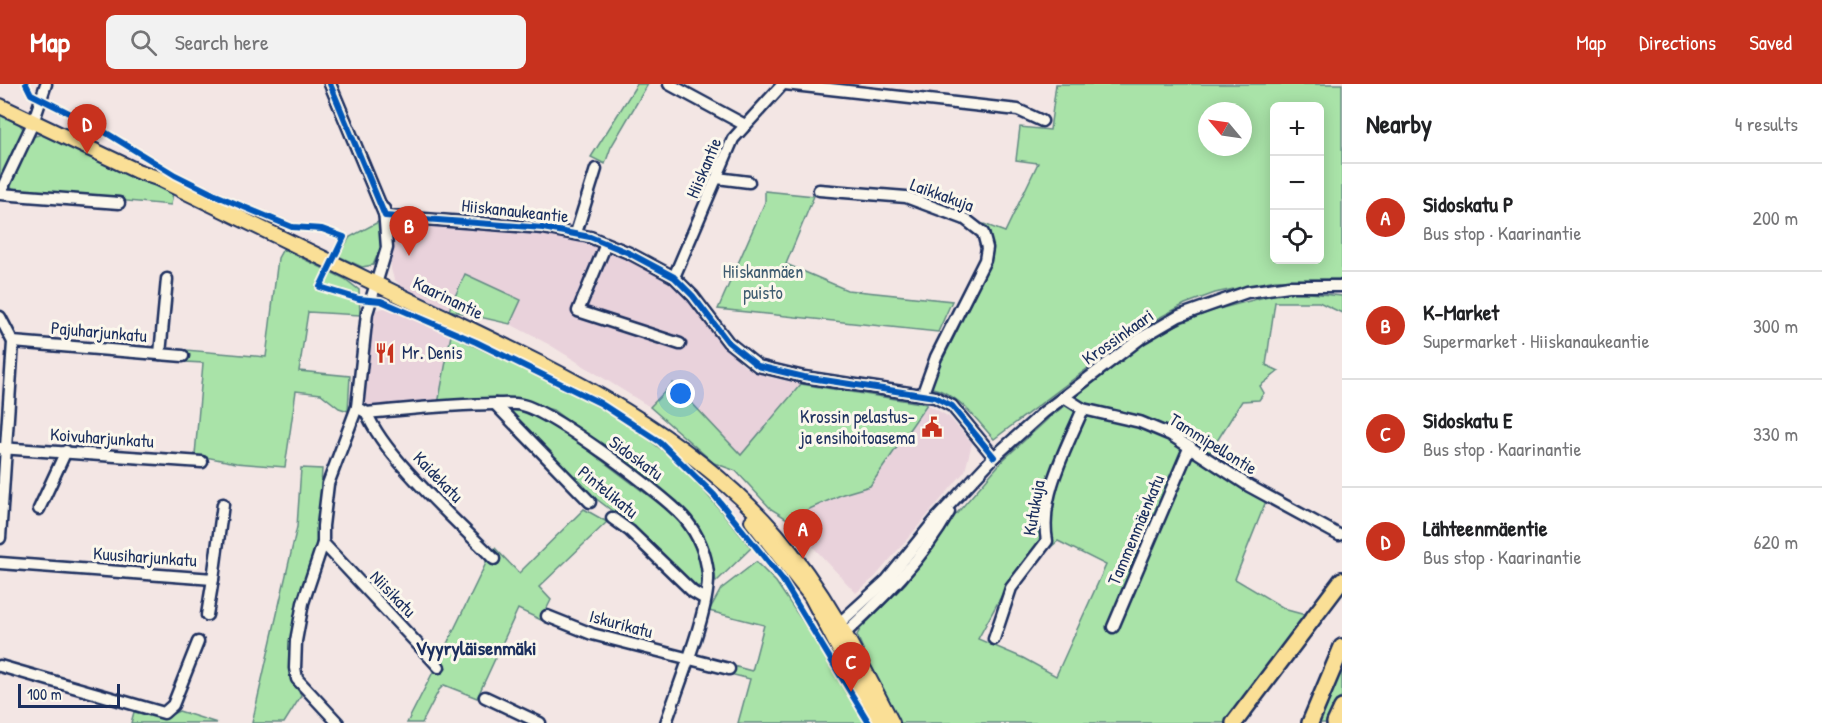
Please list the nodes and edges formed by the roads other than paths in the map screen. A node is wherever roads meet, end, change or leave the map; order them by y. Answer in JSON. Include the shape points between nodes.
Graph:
{"nodes":[{"id":1,"x":46,"y":84,"type":"edge"},
{"id":2,"x":330,"y":84,"type":"edge"},
{"id":3,"x":669,"y":84,"type":"edge"},
{"id":4,"x":784,"y":84,"type":"edge"},
{"id":5,"x":0,"y":96,"type":"edge"},
{"id":6,"x":0,"y":106,"type":"edge"},
{"id":7,"x":35,"y":119,"type":"junction"},
{"id":8,"x":1042,"y":121,"type":"dead end"},
{"id":9,"x":745,"y":125,"type":"junction"},
{"id":10,"x":597,"y":169,"type":"dead end"},
{"id":11,"x":717,"y":178,"type":"junction"},
{"id":12,"x":749,"y":182,"type":"dead end"},
{"id":13,"x":819,"y":190,"type":"dead end"},
{"id":14,"x":0,"y":193,"type":"edge"},
{"id":15,"x":119,"y":203,"type":"dead end"},
{"id":16,"x":383,"y":206,"type":"junction"},
{"id":17,"x":576,"y":233,"type":"junction"},
{"id":18,"x":606,"y":244,"type":"junction"},
{"id":19,"x":674,"y":277,"type":"junction"},
{"id":20,"x":167,"y":279,"type":"dead end"},
{"id":21,"x":376,"y":284,"type":"junction"},
{"id":22,"x":1342,"y":286,"type":"edge"},
{"id":23,"x":0,"y":317,"type":"edge"},
{"id":24,"x":13,"y":342,"type":"junction"},
{"id":25,"x":680,"y":344,"type":"dead end"},
{"id":26,"x":160,"y":354,"type":"junction"},
{"id":27,"x":183,"y":356,"type":"dead end"},
{"id":28,"x":923,"y":393,"type":"junction"},
{"id":29,"x":1064,"y":397,"type":"junction"},
{"id":30,"x":495,"y":404,"type":"junction"},
{"id":31,"x":1083,"y":409,"type":"junction"},
{"id":32,"x":362,"y":410,"type":"junction"},
{"id":33,"x":1190,"y":446,"type":"junction"},
{"id":34,"x":4,"y":448,"type":"edge"},
{"id":35,"x":66,"y":451,"type":"junction"},
{"id":36,"x":994,"y":457,"type":"junction"},
{"id":37,"x":202,"y":462,"type":"dead end"},
{"id":38,"x":590,"y":502,"type":"dead end"},
{"id":39,"x":223,"y":504,"type":"dead end"},
{"id":40,"x":39,"y":509,"type":"dead end"},
{"id":41,"x":612,"y":518,"type":"dead end"},
{"id":42,"x":1339,"y":535,"type":"dead end"},
{"id":43,"x":0,"y":538,"type":"edge"},
{"id":44,"x":324,"y":543,"type":"junction"},
{"id":45,"x":494,"y":559,"type":"dead end"},
{"id":46,"x":0,"y":563,"type":"edge"},
{"id":47,"x":213,"y":579,"type":"junction"},
{"id":48,"x":1342,"y":580,"type":"edge"},
{"id":49,"x":705,"y":598,"type":"junction"},
{"id":50,"x":207,"y":615,"type":"dead end"},
{"id":51,"x":547,"y":616,"type":"dead end"},
{"id":52,"x":1113,"y":627,"type":"dead end"},
{"id":53,"x":838,"y":629,"type":"junction"},
{"id":54,"x":994,"y":639,"type":"dead end"},
{"id":55,"x":198,"y":642,"type":"dead end"},
{"id":56,"x":1342,"y":647,"type":"edge"},
{"id":57,"x":688,"y":659,"type":"junction"},
{"id":58,"x":0,"y":666,"type":"edge"},
{"id":59,"x":439,"y":667,"type":"dead end"},
{"id":60,"x":729,"y":669,"type":"dead end"},
{"id":61,"x":485,"y":697,"type":"dead end"},
{"id":62,"x":1342,"y":708,"type":"edge"},
{"id":63,"x":338,"y":723,"type":"edge"},
{"id":64,"x":540,"y":723,"type":"edge"},
{"id":65,"x":666,"y":723,"type":"edge"},
{"id":66,"x":878,"y":723,"type":"edge"},
{"id":67,"x":892,"y":723,"type":"edge"},
{"id":68,"x":1234,"y":723,"type":"edge"},
{"id":69,"x":1310,"y":723,"type":"edge"},
{"id":70,"x":1335,"y":723,"type":"edge"}],
"edges":[{"from":1,"to":7,"type":"street"},
{"from":2,"to":16,"type":"street"},
{"from":3,"to":9,"type":"street"},
{"from":4,"to":8,"type":"street","via":[[1018,110]]},
{"from":4,"to":9,"type":"street","name":"Hiiskantie"},
{"from":5,"to":7,"type":"main road","name":"Kaarinantie"},
{"from":6,"to":7,"type":"main road","name":"Kaarinantie"},
{"from":7,"to":14,"type":"street"},
{"from":7,"to":21,"type":"main road","name":"Kaarinantie"},
{"from":9,"to":11,"type":"street","name":"Hiiskantie","via":[[729,147]]},
{"from":10,"to":17,"type":"street"},
{"from":11,"to":12,"type":"street"},
{"from":11,"to":19,"type":"street","name":"Hiiskantie"},
{"from":13,"to":28,"type":"street","name":"Laikkakuja","via":[[912,199],[972,223],[983,233],[985,260],[936,357]]},
{"from":14,"to":15,"type":"street"},
{"from":16,"to":17,"type":"street","name":"Hiiskanaukeantie","via":[[386,216]]},
{"from":16,"to":21,"type":"street","via":[[387,248]]},
{"from":17,"to":18,"type":"street","name":"Hiiskanaukeantie"},
{"from":18,"to":19,"type":"street","name":"Hiiskanaukeantie"},
{"from":18,"to":25,"type":"street","via":[[578,311]]},
{"from":19,"to":28,"type":"street","name":"Hiiskanaukeantie","via":[[728,342],[758,366],[804,377]]},
{"from":20,"to":26,"type":"street"},
{"from":21,"to":32,"type":"street","via":[[367,313]]},
{"from":21,"to":53,"type":"main road","name":"Kaarinantie","via":[[552,368],[654,427],[709,472]]},
{"from":22,"to":29,"type":"street","name":"Krossinkaari","via":[[1270,288],[1203,306],[1160,326]]},
{"from":23,"to":24,"type":"street"},
{"from":24,"to":26,"type":"street","name":"Pajuharjunkatu"},
{"from":24,"to":34,"type":"street"},
{"from":26,"to":27,"type":"street","name":"Pajuharjunkatu"},
{"from":28,"to":36,"type":"street","name":"Hiiskanaukeantie","via":[[952,406]]},
{"from":29,"to":31,"type":"street","name":"Tammipellontie"},
{"from":29,"to":36,"type":"street","name":"Krossinkaari"},
{"from":30,"to":32,"type":"street","name":"Sidoskatu"},
{"from":30,"to":38,"type":"street","name":"Pintelikatu"},
{"from":30,"to":49,"type":"street","name":"Sidoskatu","via":[[521,405],[552,417],[675,508],[692,528],[703,551],[708,573]]},
{"from":31,"to":33,"type":"street","name":"Tammipellontie","via":[[1140,422]]},
{"from":31,"to":54,"type":"street","name":"Kutukuja","via":[[1053,487],[1044,525],[1047,541],[1011,588]]},
{"from":32,"to":44,"type":"street","via":[[328,484],[322,526]]},
{"from":32,"to":45,"type":"street","name":"Kaidekatu","via":[[396,456]]},
{"from":33,"to":42,"type":"street","name":"Tammipellontie","via":[[1249,486]]},
{"from":33,"to":52,"type":"street","name":"Tammenmäenkatu"},
{"from":34,"to":35,"type":"street","name":"Koivuharjunkatu"},
{"from":34,"to":43,"type":"street"},
{"from":35,"to":37,"type":"street","name":"Koivuharjunkatu"},
{"from":35,"to":40,"type":"street"},
{"from":36,"to":53,"type":"street","name":"Krossinkaari","via":[[955,501],[925,550],[898,581]]},
{"from":39,"to":47,"type":"street","name":"Kuusiharjunkatu"},
{"from":41,"to":49,"type":"street","name":"Pintelikatu","via":[[693,592]]},
{"from":44,"to":59,"type":"street","name":"Niisikatu"},
{"from":44,"to":63,"type":"street","via":[[303,603],[295,675]]},
{"from":46,"to":47,"type":"street","name":"Kuusiharjunkatu"},
{"from":47,"to":50,"type":"street"},
{"from":48,"to":68,"type":"highway"},
{"from":49,"to":57,"type":"street","name":"Sidoskatu"},
{"from":51,"to":57,"type":"street","name":"Iskurikatu","via":[[592,634]]},
{"from":53,"to":66,"type":"main road","name":"Kaarinantie"},
{"from":53,"to":67,"type":"main road","name":"Kaarinantie"},
{"from":55,"to":58,"type":"street","via":[[170,709],[158,712]]},
{"from":56,"to":69,"type":"highway"},
{"from":57,"to":60,"type":"street","name":"Iskurikatu"},
{"from":57,"to":65,"type":"street","name":"Sidoskatu"},
{"from":61,"to":64,"type":"street"},
{"from":62,"to":70,"type":"highway"}]}
